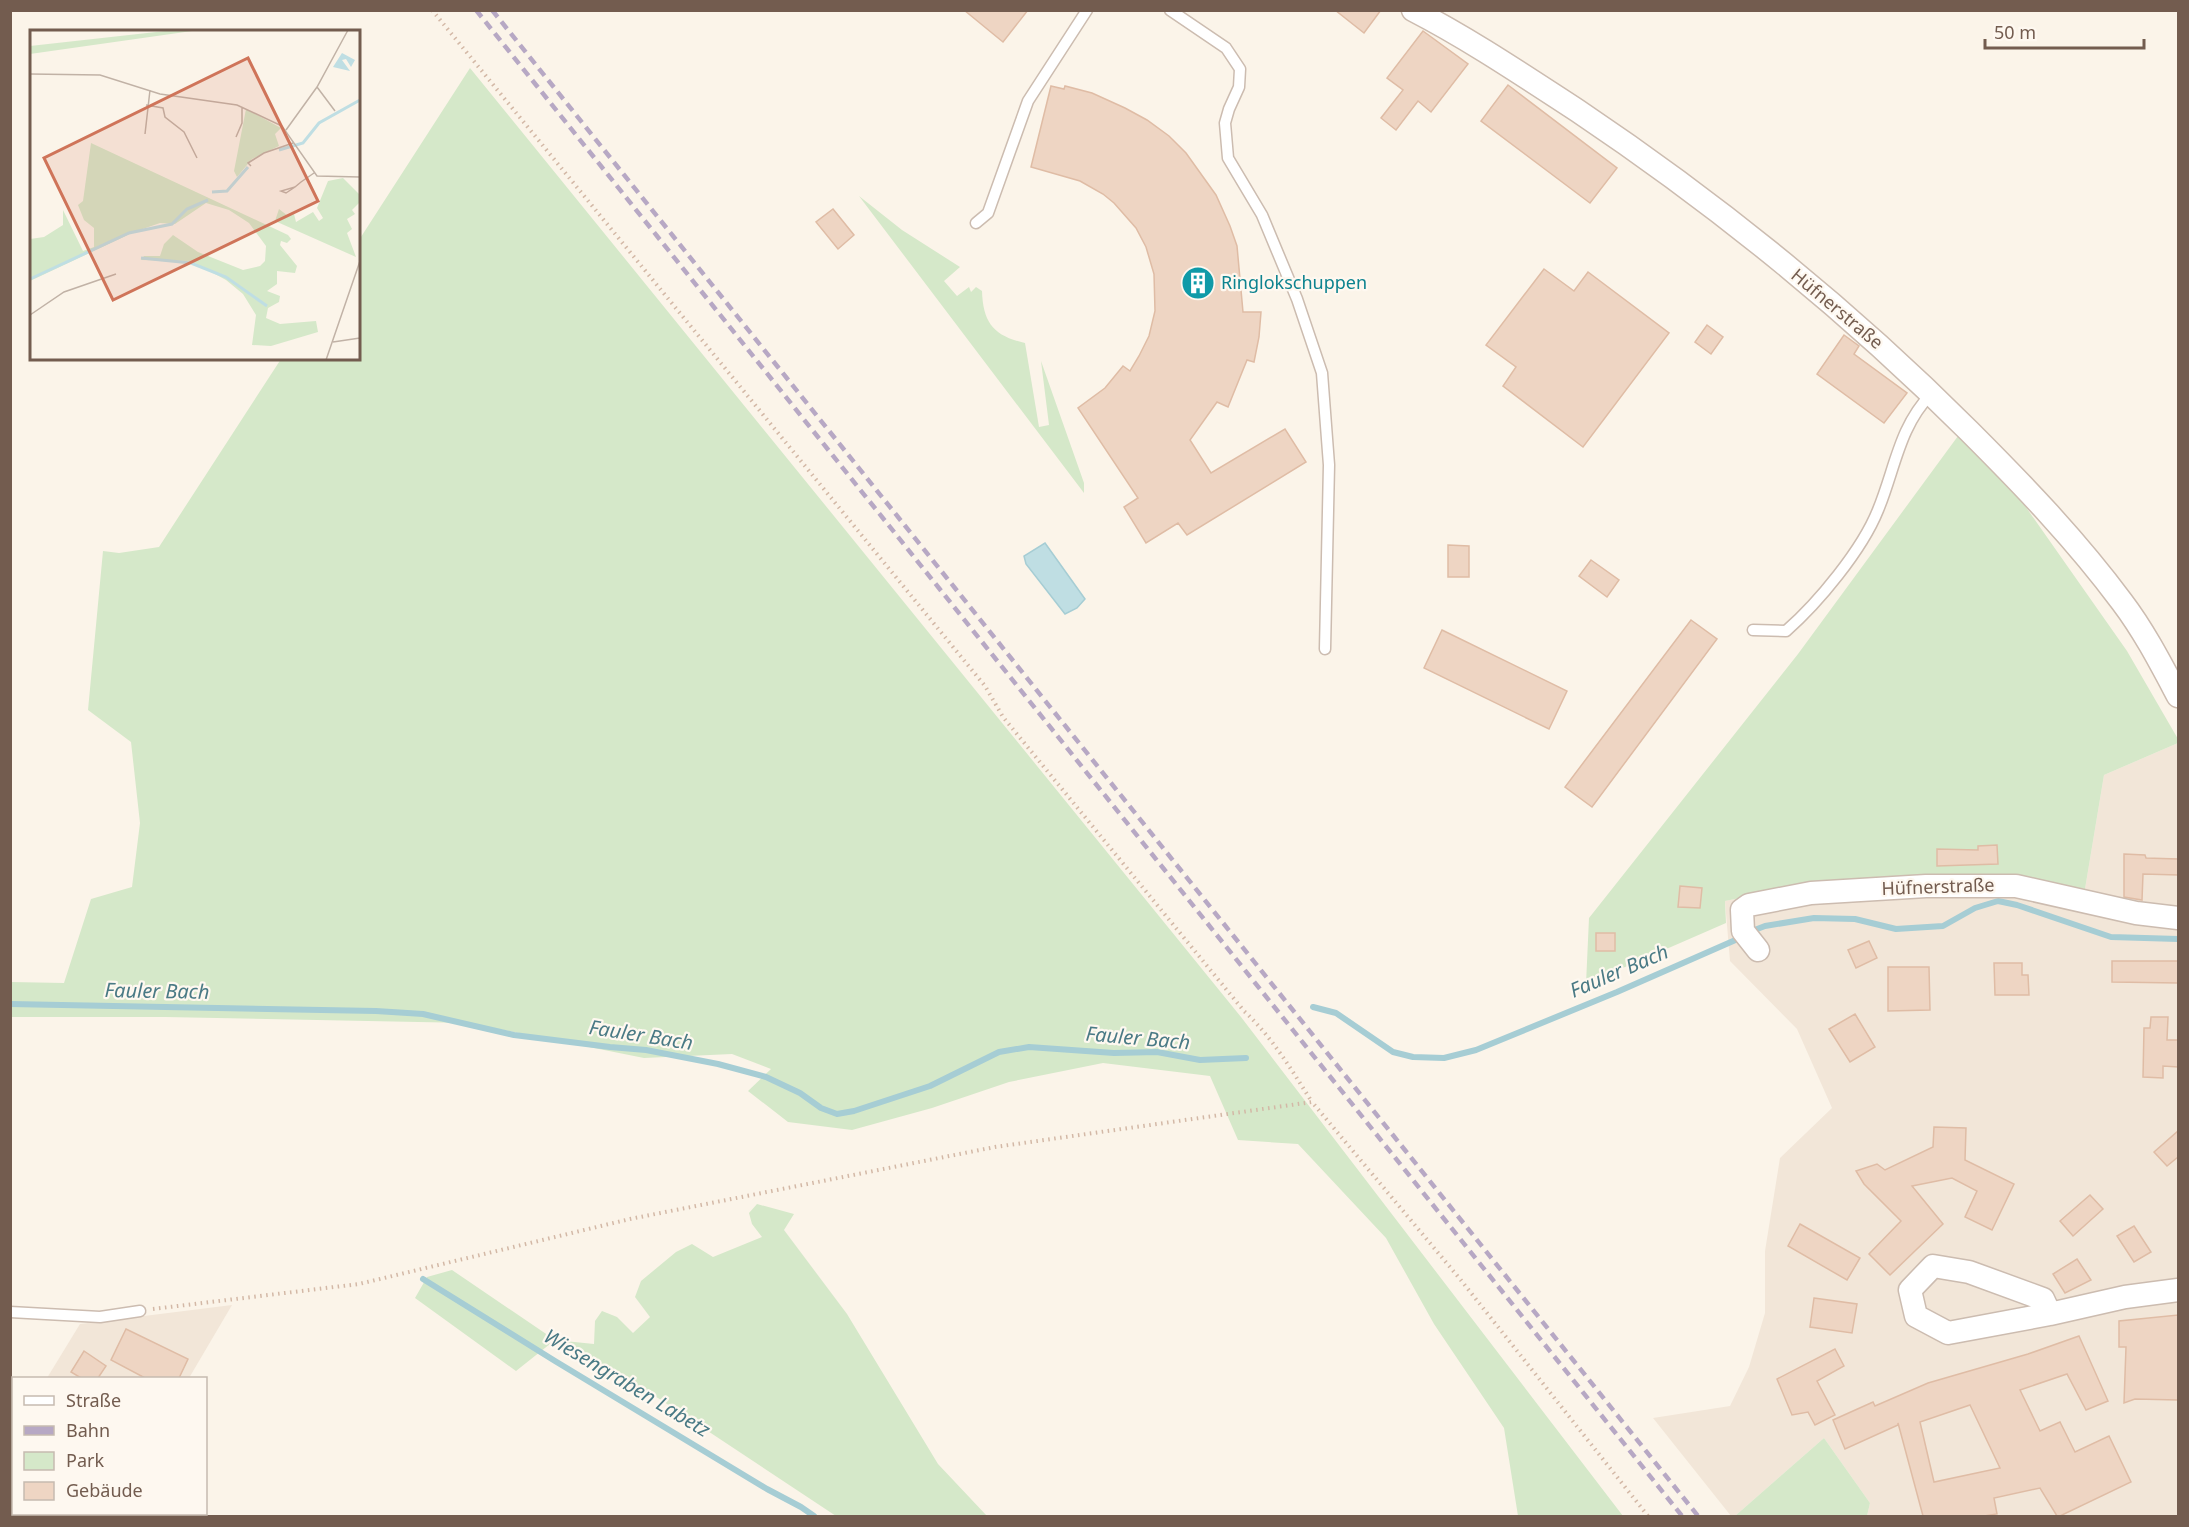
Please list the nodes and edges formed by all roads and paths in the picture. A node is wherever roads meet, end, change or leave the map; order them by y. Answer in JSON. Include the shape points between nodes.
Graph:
{"nodes":[{"id":1,"x":432,"y":10,"type":"edge"},
{"id":2,"x":1087,"y":10,"type":"edge"},
{"id":3,"x":1170,"y":10,"type":"edge"},
{"id":4,"x":1413,"y":10,"type":"edge"},
{"id":5,"x":976,"y":223,"type":"dead end"},
{"id":6,"x":1931,"y":394,"type":"junction"},
{"id":7,"x":1753,"y":630,"type":"dead end"},
{"id":8,"x":1324,"y":649,"type":"dead end"},
{"id":9,"x":2178,"y":696,"type":"edge"},
{"id":10,"x":2178,"y":918,"type":"edge"},
{"id":11,"x":1758,"y":950,"type":"dead end"},
{"id":12,"x":1312,"y":1102,"type":"junction"},
{"id":13,"x":2178,"y":1290,"type":"edge"},
{"id":14,"x":140,"y":1311,"type":"joint"},
{"id":15,"x":10,"y":1312,"type":"edge"},
{"id":16,"x":2050,"y":1314,"type":"junction"},
{"id":17,"x":1648,"y":1516,"type":"edge"}],
"edges":[{"from":1,"to":12,"type":"path","via":[[985,686],[1003,717],[1261,1027]]},
{"from":2,"to":5,"type":"lane","via":[[1028,101],[988,213]]},
{"from":3,"to":8,"type":"lane","via":[[1226,48],[1240,69],[1239,87],[1225,123],[1228,158],[1262,215],[1322,373],[1329,465]]},
{"from":4,"to":6,"type":"street","name":"Hüfnerstraße","via":[[1509,66],[1666,171],[1866,332]]},
{"from":6,"to":7,"type":"lane","via":[[1906,428],[1878,512],[1863,541],[1809,611],[1786,631]]},
{"from":6,"to":9,"type":"street","name":"Hüfnerstraße","via":[[2038,502],[2101,575],[2139,627]]},
{"from":10,"to":11,"type":"street","name":"Hüfnerstraße","via":[[2136,913],[2016,885],[1811,893],[1749,905],[1742,910],[1743,931]]},
{"from":12,"to":14,"type":"path","via":[[995,1147],[630,1219],[359,1284]]},
{"from":12,"to":17,"type":"path","via":[[1460,1279]]},
{"from":13,"to":16,"type":"street"},
{"from":14,"to":15,"type":"lane","via":[[100,1317]]},
{"from":16,"to":16,"type":"street","via":[[1948,1333],[1916,1316],[1910,1290],[1933,1266],[1942,1267],[1969,1272],[2043,1299]]}]}
